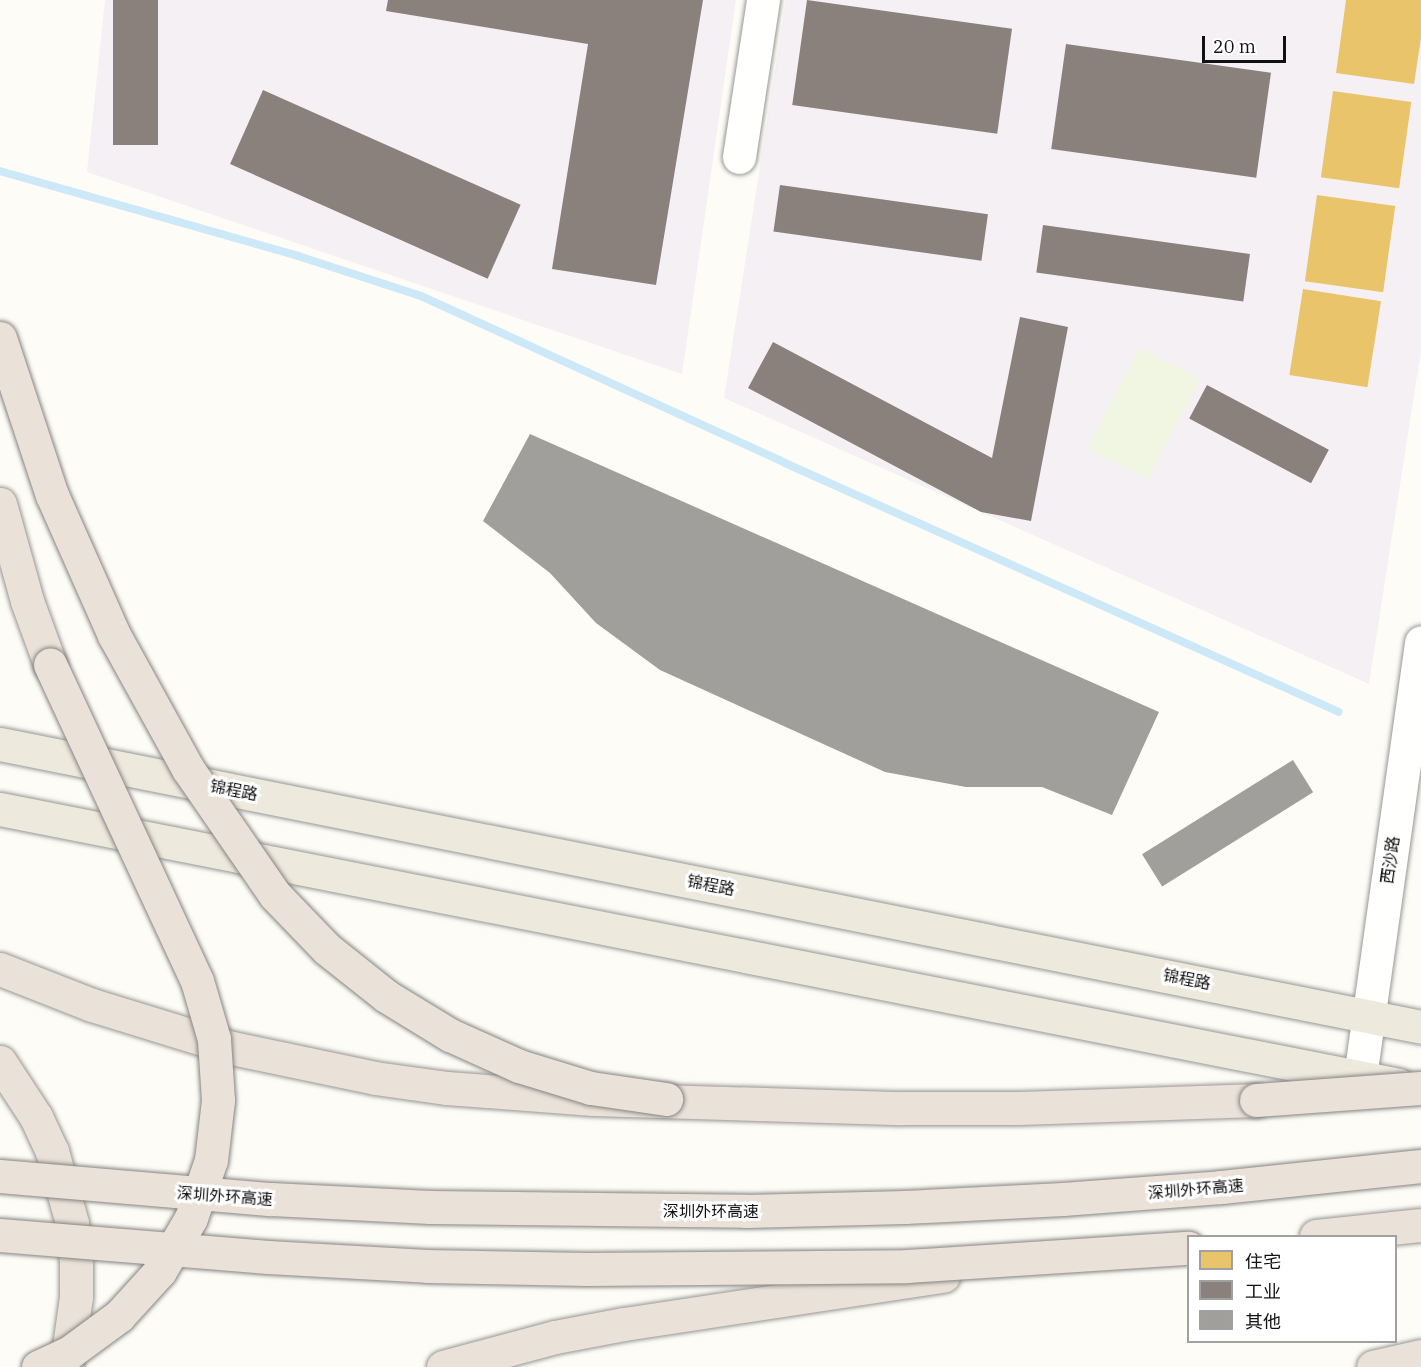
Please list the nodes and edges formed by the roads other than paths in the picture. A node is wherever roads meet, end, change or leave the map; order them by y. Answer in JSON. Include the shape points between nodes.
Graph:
{"nodes":[{"id":1,"x":763,"y":0,"type":"edge"},
{"id":2,"x":739,"y":157,"type":"dead end"},
{"id":3,"x":0,"y":338,"type":"edge"},
{"id":4,"x":0,"y":504,"type":"edge"},
{"id":5,"x":1421,"y":642,"type":"edge"},
{"id":6,"x":0,"y":744,"type":"edge"},
{"id":7,"x":0,"y":809,"type":"edge"},
{"id":8,"x":0,"y":969,"type":"edge"},
{"id":9,"x":1368,"y":1015,"type":"junction"},
{"id":10,"x":1421,"y":1027,"type":"edge"},
{"id":11,"x":0,"y":1062,"type":"edge"},
{"id":12,"x":1360,"y":1077,"type":"junction"},
{"id":13,"x":1421,"y":1089,"type":"edge"},
{"id":14,"x":666,"y":1099,"type":"junction"},
{"id":15,"x":1421,"y":1166,"type":"edge"},
{"id":16,"x":0,"y":1176,"type":"edge"},
{"id":17,"x":1421,"y":1225,"type":"edge"},
{"id":18,"x":0,"y":1235,"type":"edge"},
{"id":19,"x":1326,"y":1235,"type":"edge"},
{"id":20,"x":1187,"y":1248,"type":"edge"},
{"id":21,"x":1066,"y":1257,"type":"junction"},
{"id":22,"x":1421,"y":1356,"type":"edge"},
{"id":23,"x":38,"y":1367,"type":"edge"},
{"id":24,"x":66,"y":1367,"type":"edge"},
{"id":25,"x":443,"y":1367,"type":"edge"},
{"id":26,"x":1372,"y":1367,"type":"edge"}],
"edges":[{"from":1,"to":2,"type":"street"},
{"from":3,"to":14,"type":"highway","bridge":true,"via":[[52,495],[114,635],[188,769],[275,895],[327,949],[386,996],[450,1035],[519,1066],[591,1088]]},
{"from":4,"to":23,"type":"highway","bridge":true,"via":[[27,601],[50,664],[197,981],[214,1039],[218,1100],[211,1161],[191,1218],[160,1271],[119,1316],[70,1352]]},
{"from":5,"to":9,"type":"street","name":"西沙路"},
{"from":6,"to":9,"type":"main road","name":"锦程路"},
{"from":7,"to":12,"type":"main road"},
{"from":8,"to":14,"type":"highway","bridge":true,"via":[[161,1028],[303,1064],[395,1081],[520,1095]]},
{"from":9,"to":10,"type":"main road","name":"锦程路"},
{"from":9,"to":12,"type":"street","name":"西沙路"},
{"from":11,"to":24,"type":"highway","bridge":true,"via":[[36,1117],[52,1151],[72,1223],[76,1297]]},
{"from":12,"to":13,"type":"main road"},
{"from":13,"to":14,"type":"highway","bridge":true,"via":[[1256,1100],[1020,1108]]},
{"from":15,"to":16,"type":"highway","name":"深圳外环高速","bridge":true,"via":[[1063,1199],[746,1211],[407,1206],[249,1198]]},
{"from":17,"to":19,"type":"highway"},
{"from":18,"to":21,"type":"highway","bridge":true,"via":[[427,1266],[896,1266]]},
{"from":20,"to":21,"type":"highway","bridge":true},
{"from":21,"to":25,"type":"highway","bridge":true,"via":[[624,1324],[555,1337]]},
{"from":22,"to":26,"type":"highway"}]}
